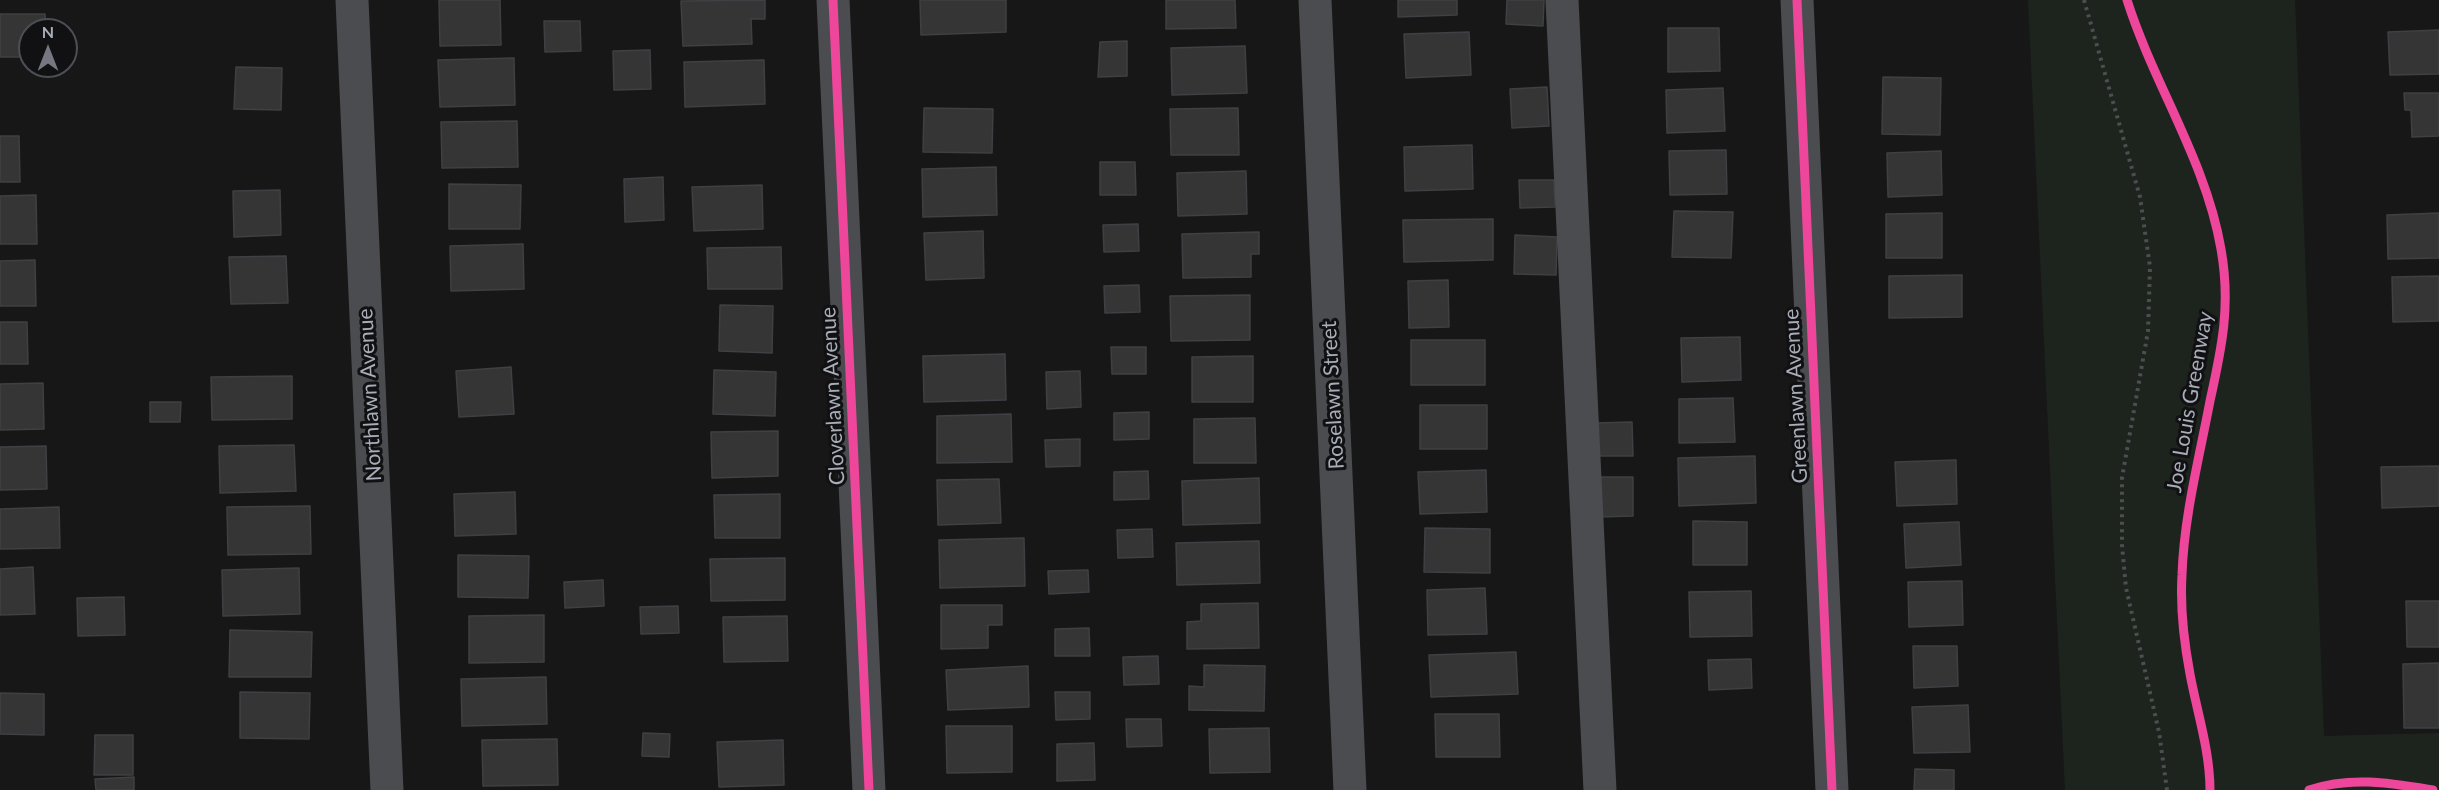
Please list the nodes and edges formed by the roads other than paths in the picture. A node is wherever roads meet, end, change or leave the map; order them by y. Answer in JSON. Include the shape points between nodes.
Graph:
{"nodes":[{"id":1,"x":352,"y":0,"type":"edge"},
{"id":2,"x":833,"y":0,"type":"edge"},
{"id":3,"x":1315,"y":0,"type":"edge"},
{"id":4,"x":1562,"y":0,"type":"edge"},
{"id":5,"x":1797,"y":0,"type":"edge"},
{"id":6,"x":387,"y":790,"type":"edge"},
{"id":7,"x":869,"y":790,"type":"edge"},
{"id":8,"x":1350,"y":790,"type":"edge"},
{"id":9,"x":1600,"y":790,"type":"edge"},
{"id":10,"x":1832,"y":790,"type":"edge"}],
"edges":[{"from":1,"to":6,"type":"street","name":"Northlawn Avenue"},
{"from":2,"to":7,"type":"street","name":"Cloverlawn Avenue"},
{"from":3,"to":8,"type":"street","name":"Roselawn Street"},
{"from":4,"to":9,"type":"street"},
{"from":5,"to":10,"type":"street","name":"Greenlawn Avenue"}]}
